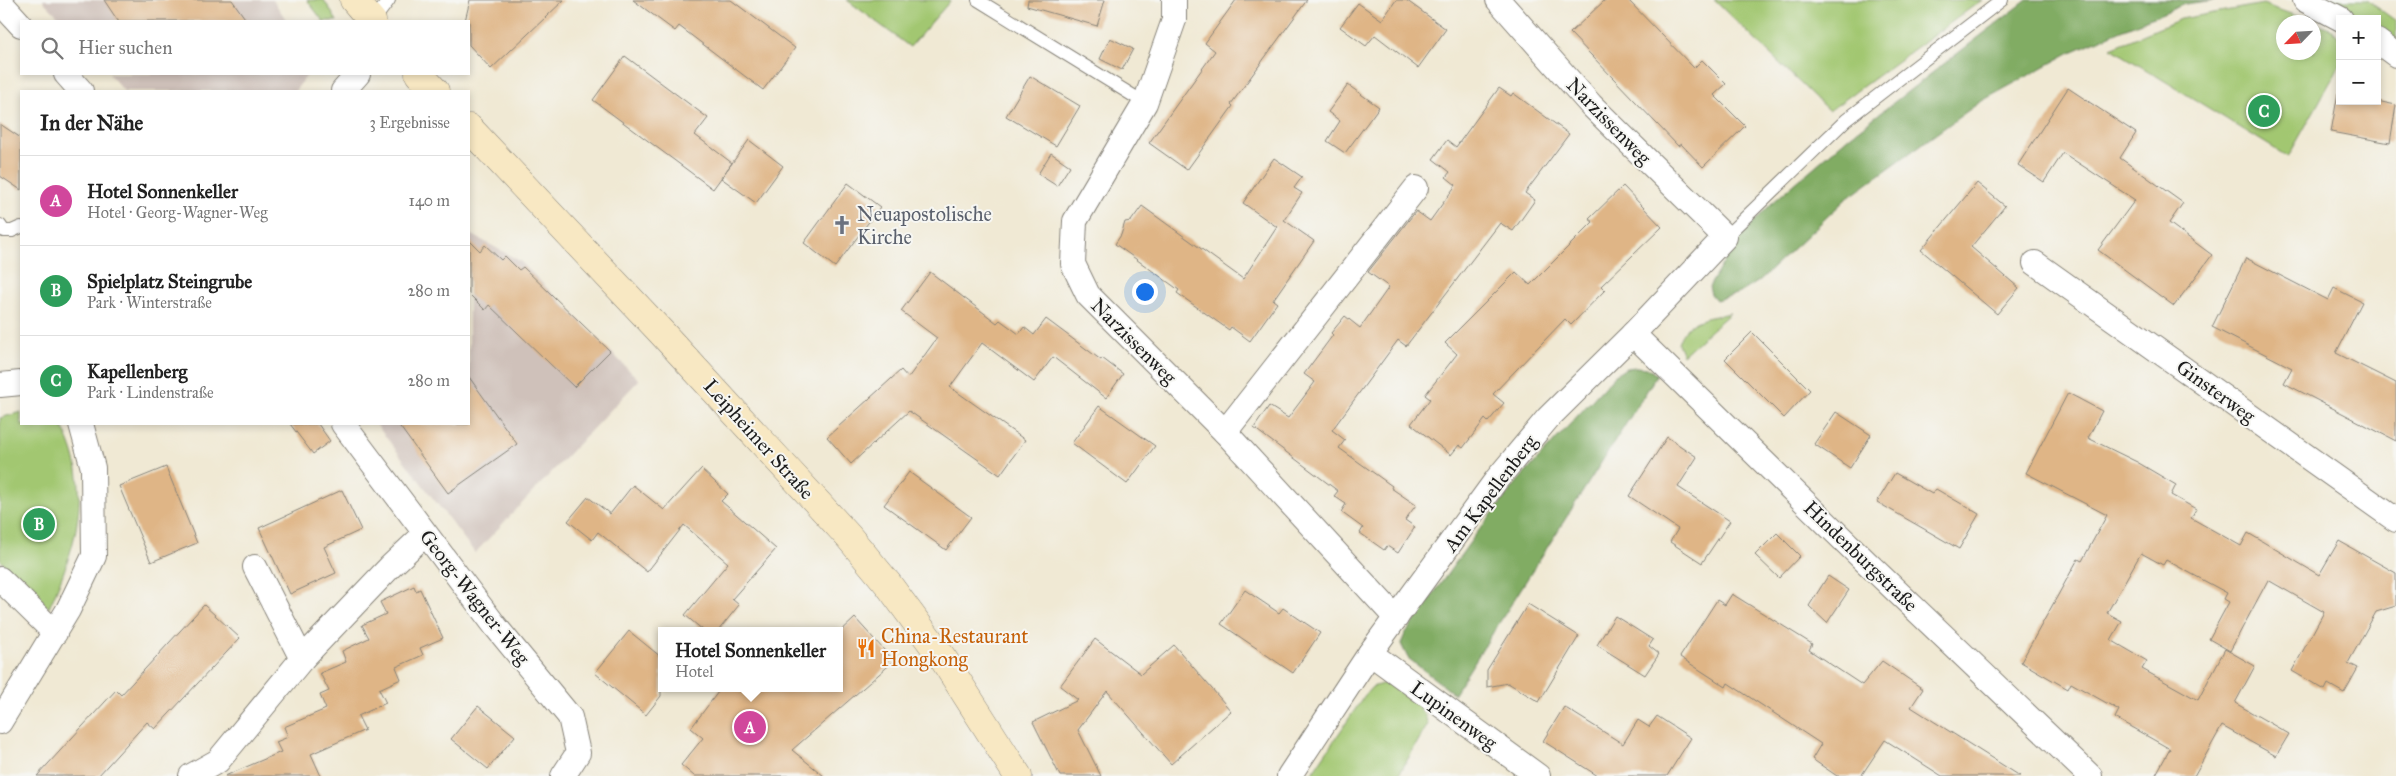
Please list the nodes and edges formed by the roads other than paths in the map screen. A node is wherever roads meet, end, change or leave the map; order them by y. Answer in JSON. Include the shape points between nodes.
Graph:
{"nodes":[{"id":1,"x":354,"y":0,"type":"edge"},
{"id":2,"x":389,"y":0,"type":"edge"},
{"id":3,"x":978,"y":0,"type":"edge"},
{"id":4,"x":1174,"y":0,"type":"edge"},
{"id":5,"x":1498,"y":0,"type":"edge"},
{"id":6,"x":2002,"y":0,"type":"edge"},
{"id":7,"x":2304,"y":0,"type":"edge"},
{"id":8,"x":0,"y":2,"type":"edge"},
{"id":9,"x":2336,"y":16,"type":"edge"},
{"id":10,"x":372,"y":20,"type":"edge"},
{"id":11,"x":374,"y":20,"type":"edge"},
{"id":12,"x":20,"y":24,"type":"edge"},
{"id":13,"x":2381,"y":44,"type":"edge"},
{"id":14,"x":2396,"y":55,"type":"edge"},
{"id":15,"x":67,"y":75,"type":"edge"},
{"id":16,"x":357,"y":75,"type":"edge"},
{"id":17,"x":420,"y":75,"type":"edge"},
{"id":18,"x":81,"y":90,"type":"edge"},
{"id":19,"x":344,"y":90,"type":"edge"},
{"id":20,"x":434,"y":90,"type":"edge"},
{"id":21,"x":1145,"y":103,"type":"junction"},
{"id":22,"x":470,"y":129,"type":"edge"},
{"id":23,"x":1416,"y":188,"type":"dead end"},
{"id":24,"x":0,"y":225,"type":"edge"},
{"id":25,"x":20,"y":227,"type":"edge"},
{"id":26,"x":1725,"y":237,"type":"junction"},
{"id":27,"x":2035,"y":263,"type":"dead end"},
{"id":28,"x":1633,"y":334,"type":"junction"},
{"id":29,"x":20,"y":383,"type":"edge"},
{"id":30,"x":0,"y":385,"type":"edge"},
{"id":31,"x":81,"y":425,"type":"edge"},
{"id":32,"x":344,"y":425,"type":"edge"},
{"id":33,"x":1226,"y":432,"type":"junction"},
{"id":34,"x":2396,"y":520,"type":"edge"},
{"id":35,"x":425,"y":534,"type":"junction"},
{"id":36,"x":255,"y":567,"type":"dead end"},
{"id":37,"x":0,"y":579,"type":"edge"},
{"id":38,"x":1396,"y":618,"type":"junction"},
{"id":39,"x":55,"y":632,"type":"junction"},
{"id":40,"x":1370,"y":654,"type":"junction"},
{"id":41,"x":302,"y":659,"type":"junction"},
{"id":42,"x":0,"y":722,"type":"edge"},
{"id":43,"x":191,"y":776,"type":"edge"},
{"id":44,"x":563,"y":776,"type":"edge"},
{"id":45,"x":1018,"y":776,"type":"edge"},
{"id":46,"x":1289,"y":776,"type":"edge"},
{"id":47,"x":1538,"y":776,"type":"edge"},
{"id":48,"x":2090,"y":776,"type":"edge"}],
"edges":[{"from":1,"to":10,"type":"main road"},
{"from":2,"to":11,"type":"lane"},
{"from":3,"to":21,"type":"lane"},
{"from":4,"to":21,"type":"street","name":"Narzissenweg","via":[[1174,20]]},
{"from":5,"to":26,"type":"street","name":"Narzissenweg","via":[[1591,105]]},
{"from":6,"to":26,"type":"lane","via":[[1846,120]]},
{"from":7,"to":9,"type":"street"},
{"from":8,"to":12,"type":"street"},
{"from":13,"to":14,"type":"street"},
{"from":15,"to":18,"type":"street"},
{"from":16,"to":19,"type":"street"},
{"from":17,"to":20,"type":"main road"},
{"from":21,"to":33,"type":"street","name":"Narzissenweg","via":[[1075,221],[1073,264],[1088,295]]},
{"from":22,"to":45,"type":"main road","name":"Leipheimer Straße","via":[[674,346],[882,576],[955,676]]},
{"from":23,"to":33,"type":"street"},
{"from":24,"to":25,"type":"lane","via":[[4,231]]},
{"from":26,"to":28,"type":"street","name":"Am Kapellenberg"},
{"from":27,"to":34,"type":"street","name":"Ginsterweg"},
{"from":28,"to":38,"type":"street","name":"Am Kapellenberg","via":[[1541,425],[1497,479]]},
{"from":28,"to":48,"type":"street","name":"Hindenburgstraße"},
{"from":29,"to":30,"type":"street"},
{"from":31,"to":39,"type":"street","via":[[93,468],[94,556]]},
{"from":32,"to":35,"type":"street","name":"Georg-Wagner-Weg"},
{"from":33,"to":38,"type":"street","name":"Narzissenweg"},
{"from":35,"to":41,"type":"street"},
{"from":35,"to":44,"type":"street","name":"Georg-Wagner-Weg","via":[[496,628],[570,717],[578,754]]},
{"from":36,"to":41,"type":"street"},
{"from":37,"to":39,"type":"street"},
{"from":38,"to":40,"type":"street","name":"Am Kapellenberg"},
{"from":39,"to":42,"type":"street"},
{"from":40,"to":46,"type":"street","name":"Am Kapellenberg"},
{"from":40,"to":47,"type":"street","name":"Lupinenweg"},
{"from":41,"to":43,"type":"street","via":[[218,761]]}]}
